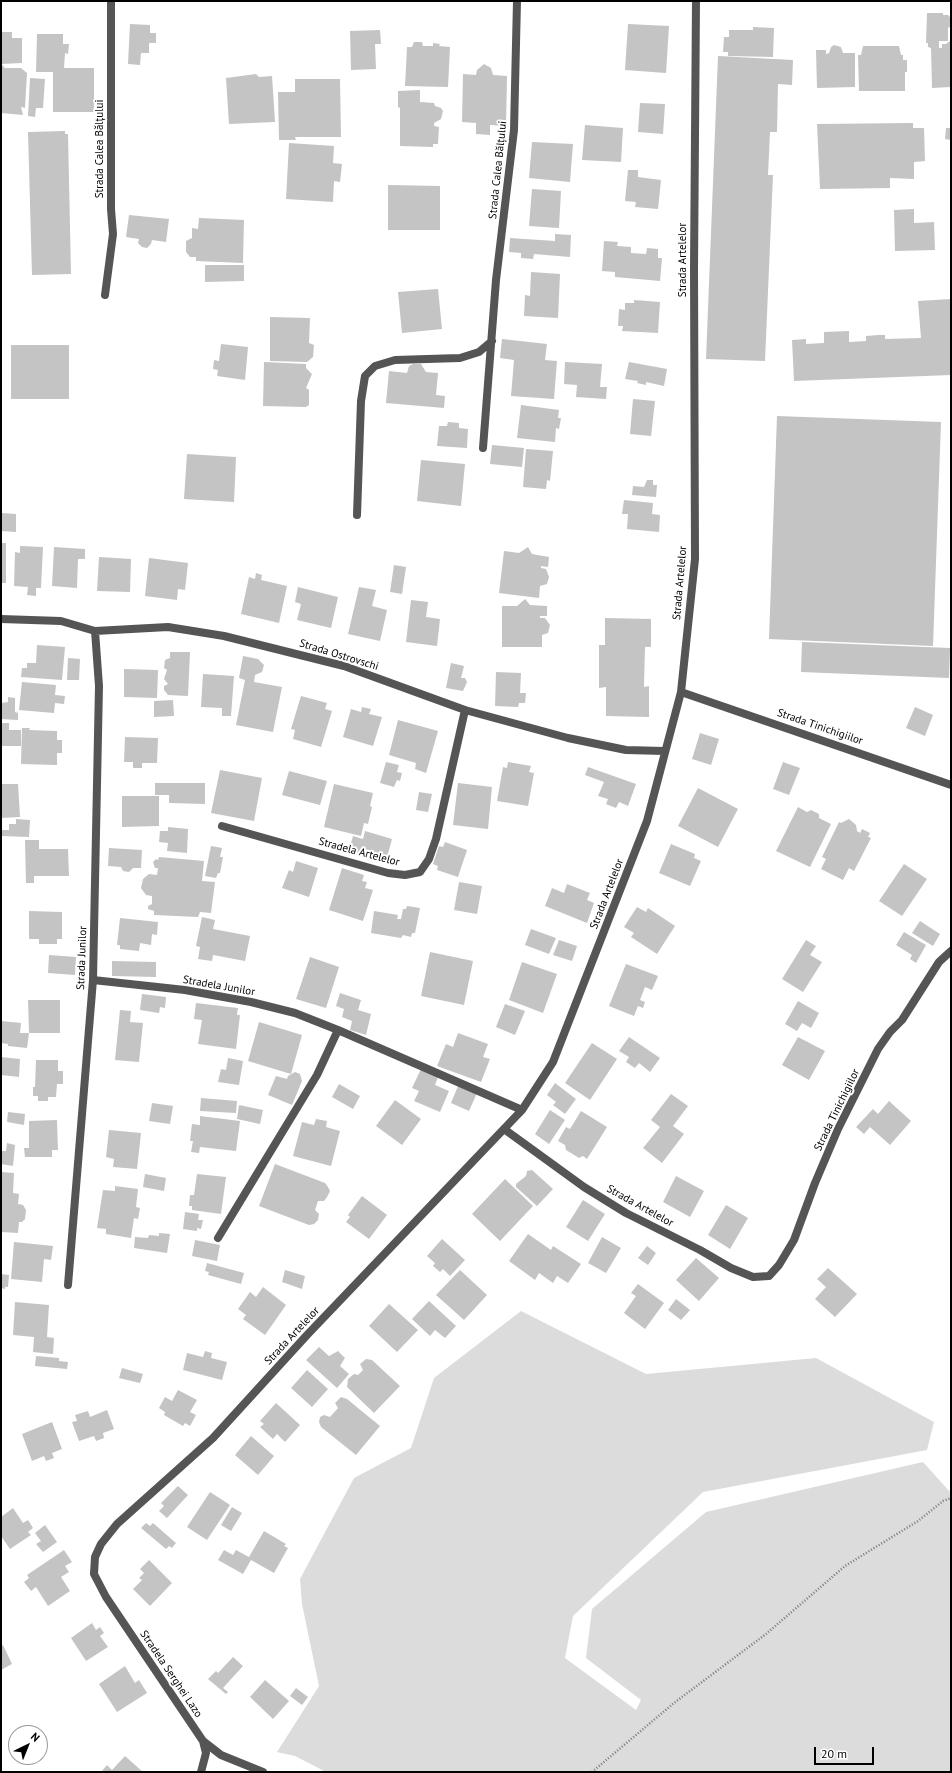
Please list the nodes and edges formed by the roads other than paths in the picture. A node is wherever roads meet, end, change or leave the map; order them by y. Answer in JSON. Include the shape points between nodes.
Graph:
{"nodes":[{"id":1,"x":110,"y":1,"type":"edge"},
{"id":2,"x":517,"y":1,"type":"edge"},
{"id":3,"x":696,"y":1,"type":"edge"},
{"id":4,"x":105,"y":296,"type":"dead end"},
{"id":5,"x":492,"y":341,"type":"junction"},
{"id":6,"x":483,"y":448,"type":"dead end"},
{"id":7,"x":357,"y":515,"type":"dead end"},
{"id":8,"x":1,"y":619,"type":"edge"},
{"id":9,"x":95,"y":631,"type":"junction"},
{"id":10,"x":681,"y":692,"type":"junction"},
{"id":11,"x":465,"y":710,"type":"junction"},
{"id":12,"x":664,"y":751,"type":"junction"},
{"id":13,"x":951,"y":785,"type":"edge"},
{"id":14,"x":222,"y":826,"type":"dead end"},
{"id":15,"x":951,"y":951,"type":"edge"},
{"id":16,"x":93,"y":980,"type":"junction"},
{"id":17,"x":338,"y":1030,"type":"junction"},
{"id":18,"x":522,"y":1110,"type":"junction"},
{"id":19,"x":504,"y":1129,"type":"junction"},
{"id":20,"x":218,"y":1238,"type":"dead end"},
{"id":21,"x":753,"y":1277,"type":"joint"},
{"id":22,"x":68,"y":1285,"type":"dead end"},
{"id":23,"x":95,"y":1557,"type":"joint"},
{"id":24,"x":203,"y":1741,"type":"junction"},
{"id":25,"x":201,"y":1772,"type":"edge"},
{"id":26,"x":264,"y":1772,"type":"edge"}],
"edges":[{"from":1,"to":4,"type":"street","name":"Strada Calea Bălțului","via":[[113,234]]},
{"from":2,"to":5,"type":"street","name":"Strada Calea Bălțului","via":[[514,130],[496,280]]},
{"from":3,"to":10,"type":"street","name":"Strada Artelelor","via":[[695,559]]},
{"from":5,"to":6,"type":"street","name":"Strada Calea Bălțului"},
{"from":5,"to":7,"type":"street","via":[[479,352],[460,358],[395,360],[374,366],[365,376],[361,401]]},
{"from":8,"to":9,"type":"street","name":"Strada Ostrovschi","via":[[61,621]]},
{"from":9,"to":11,"type":"street","name":"Strada Ostrovschi","via":[[168,627],[224,636],[344,666]]},
{"from":9,"to":16,"type":"street","name":"Strada Junilor","via":[[99,686]]},
{"from":10,"to":12,"type":"street","name":"Strada Artelelor"},
{"from":10,"to":13,"type":"street","name":"Strada Tinichigiilor"},
{"from":11,"to":12,"type":"street","name":"Strada Ostrovschi","via":[[611,747]]},
{"from":11,"to":14,"type":"street","name":"Stradela Artelelor","via":[[436,839],[429,859],[420,872],[405,875],[388,873]]},
{"from":12,"to":18,"type":"street","name":"Strada Artelelor","via":[[647,821],[553,1062]]},
{"from":15,"to":21,"type":"street","name":"Strada Tinichigiilor","via":[[939,962],[906,1015],[878,1049],[838,1130],[794,1240],[780,1265],[769,1276]]},
{"from":16,"to":17,"type":"street","name":"Stradela Junilor","via":[[185,990],[251,1002],[295,1014]]},
{"from":16,"to":22,"type":"street","name":"Strada Junilor"},
{"from":17,"to":18,"type":"street","name":"Stradela Junilor"},
{"from":17,"to":20,"type":"street","via":[[317,1075]]},
{"from":18,"to":19,"type":"street","name":"Strada Artelelor"},
{"from":19,"to":21,"type":"street","name":"Strada Artelelor","via":[[584,1187],[626,1213]]},
{"from":19,"to":23,"type":"street","name":"Strada Artelelor","via":[[307,1335],[213,1438],[117,1524],[101,1544]]},
{"from":23,"to":24,"type":"street","name":"Stradela Serghei Lazo","via":[[94,1574],[106,1597]]},
{"from":24,"to":25,"type":"street","via":[[206,1752]]},
{"from":24,"to":26,"type":"street","name":"Stradela Serghei Lazo","via":[[221,1755]]}]}
